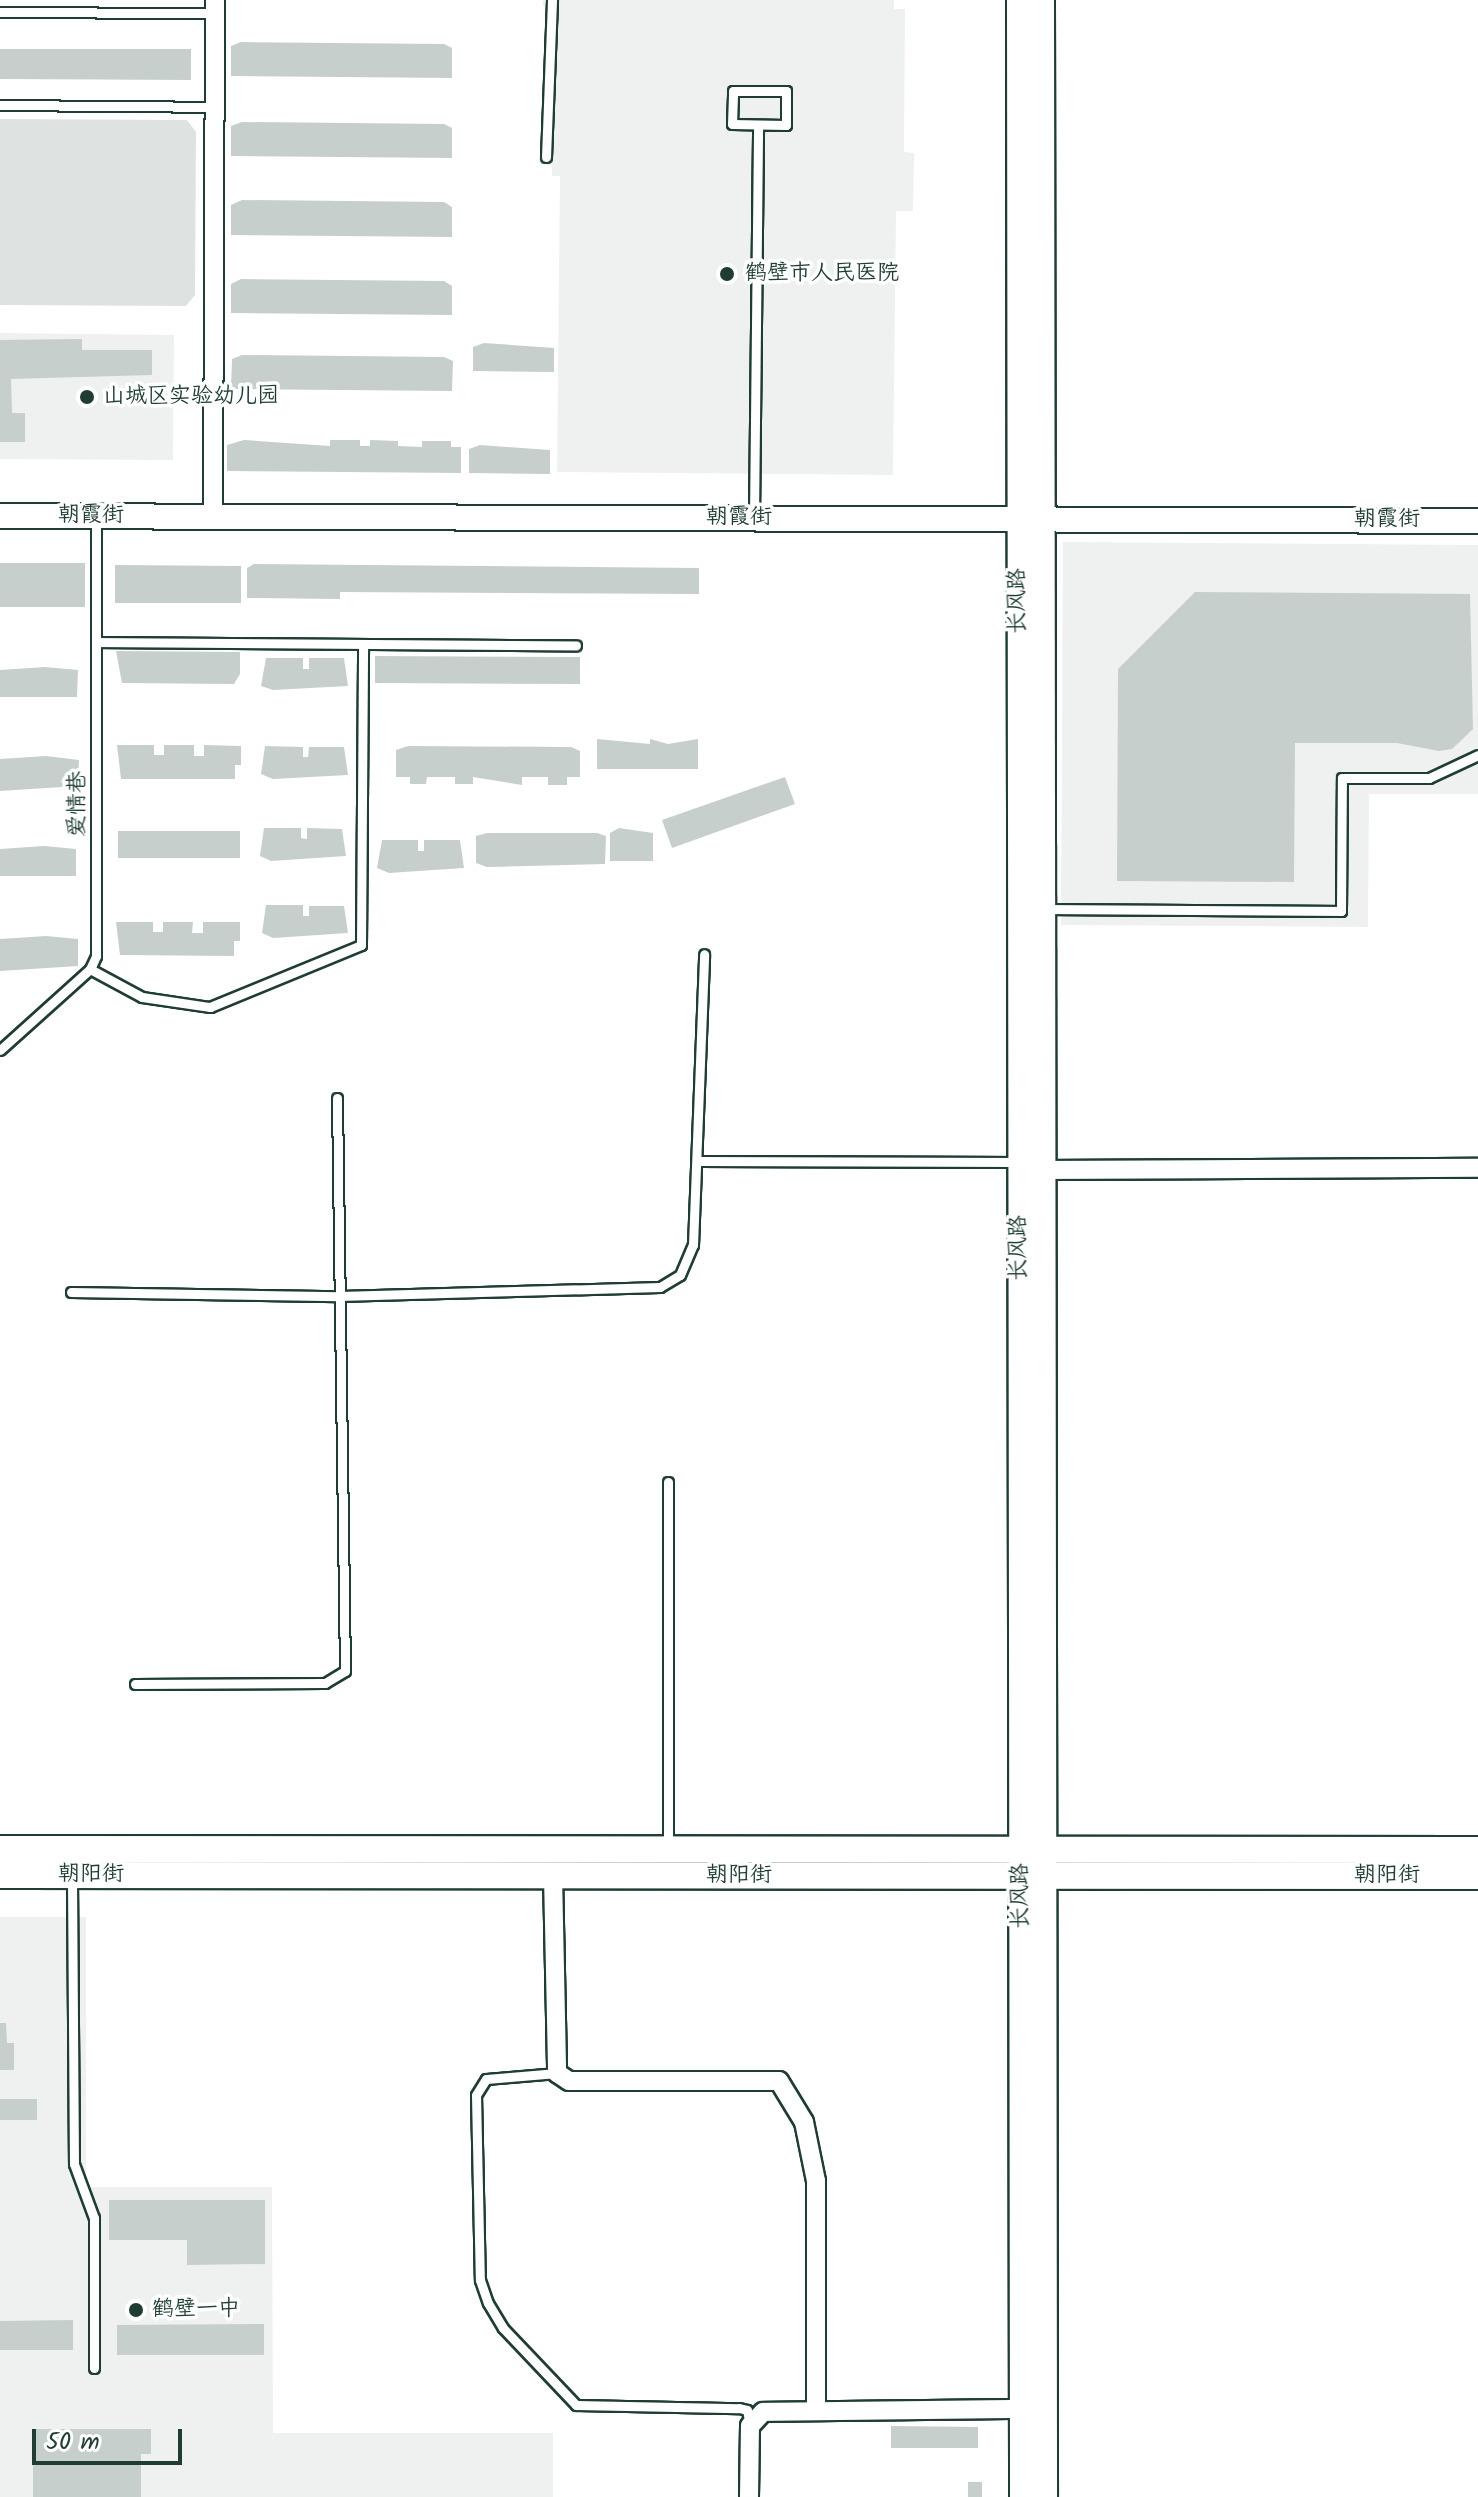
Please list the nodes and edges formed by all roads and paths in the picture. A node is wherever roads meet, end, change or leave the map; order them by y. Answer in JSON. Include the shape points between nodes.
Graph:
{"nodes":[{"id":1,"x":552,"y":0,"type":"edge"},
{"id":2,"x":1020,"y":0,"type":"edge"},
{"id":3,"x":1041,"y":0,"type":"edge"},
{"id":4,"x":215,"y":6,"type":"edge"},
{"id":5,"x":0,"y":12,"type":"edge"},
{"id":6,"x":0,"y":105,"type":"edge"},
{"id":7,"x":215,"y":107,"type":"junction"},
{"id":8,"x":758,"y":125,"type":"junction"},
{"id":9,"x":546,"y":157,"type":"dead end"},
{"id":10,"x":0,"y":516,"type":"edge"},
{"id":11,"x":96,"y":516,"type":"junction"},
{"id":12,"x":213,"y":516,"type":"junction"},
{"id":13,"x":754,"y":518,"type":"junction"},
{"id":14,"x":1028,"y":519,"type":"junction"},
{"id":15,"x":1478,"y":521,"type":"edge"},
{"id":16,"x":96,"y":642,"type":"junction"},
{"id":17,"x":363,"y":644,"type":"junction"},
{"id":18,"x":576,"y":645,"type":"dead end"},
{"id":19,"x":1478,"y":755,"type":"edge"},
{"id":20,"x":1039,"y":909,"type":"junction"},
{"id":21,"x":704,"y":954,"type":"dead end"},
{"id":22,"x":90,"y":969,"type":"junction"},
{"id":23,"x":0,"y":1050,"type":"edge"},
{"id":24,"x":337,"y":1098,"type":"dead end"},
{"id":25,"x":698,"y":1161,"type":"junction"},
{"id":26,"x":1029,"y":1166,"type":"junction"},
{"id":27,"x":1478,"y":1168,"type":"edge"},
{"id":28,"x":71,"y":1292,"type":"dead end"},
{"id":29,"x":339,"y":1296,"type":"junction"},
{"id":30,"x":668,"y":1482,"type":"dead end"},
{"id":31,"x":135,"y":1684,"type":"dead end"},
{"id":32,"x":0,"y":1849,"type":"edge"},
{"id":33,"x":668,"y":1850,"type":"junction"},
{"id":34,"x":1478,"y":1850,"type":"edge"},
{"id":35,"x":1031,"y":1863,"type":"junction"},
{"id":36,"x":0,"y":1875,"type":"edge"},
{"id":37,"x":72,"y":1875,"type":"junction"},
{"id":38,"x":553,"y":1875,"type":"junction"},
{"id":39,"x":1478,"y":1876,"type":"edge"},
{"id":40,"x":557,"y":2073,"type":"junction"},
{"id":41,"x":94,"y":2368,"type":"dead end"},
{"id":42,"x":1023,"y":2409,"type":"junction"},
{"id":43,"x":816,"y":2410,"type":"junction"},
{"id":44,"x":750,"y":2426,"type":"junction"},
{"id":45,"x":749,"y":2497,"type":"edge"},
{"id":46,"x":1023,"y":2497,"type":"edge"},
{"id":47,"x":1044,"y":2497,"type":"edge"}],
"edges":[{"from":1,"to":9,"type":"lane"},
{"from":2,"to":14,"type":"main road","name":"长风路"},
{"from":3,"to":14,"type":"main road","name":"长风路"},
{"from":4,"to":5,"type":"lane"},
{"from":4,"to":7,"type":"street"},
{"from":6,"to":7,"type":"lane"},
{"from":7,"to":12,"type":"street"},
{"from":8,"to":8,"type":"lane","via":[[732,124],[733,91],[786,91],[786,125]]},
{"from":8,"to":13,"type":"lane"},
{"from":10,"to":11,"type":"street","name":"朝霞街"},
{"from":11,"to":12,"type":"street","name":"朝霞街"},
{"from":11,"to":16,"type":"lane","name":"爱情巷"},
{"from":12,"to":13,"type":"street","name":"朝霞街"},
{"from":13,"to":14,"type":"street","name":"朝霞街"},
{"from":14,"to":15,"type":"street","name":"朝霞街"},
{"from":14,"to":20,"type":"main road","name":"长风路"},
{"from":14,"to":26,"type":"main road","name":"长风路"},
{"from":16,"to":17,"type":"lane"},
{"from":16,"to":22,"type":"lane","name":"爱情巷","via":[[96,956]]},
{"from":17,"to":18,"type":"lane"},
{"from":17,"to":22,"type":"lane","via":[[361,945],[210,1007],[142,997]]},
{"from":19,"to":20,"type":"lane","via":[[1429,778],[1342,778],[1341,911]]},
{"from":20,"to":26,"type":"main road","name":"长风路"},
{"from":21,"to":25,"type":"lane"},
{"from":22,"to":23,"type":"lane"},
{"from":24,"to":29,"type":"lane"},
{"from":25,"to":26,"type":"lane"},
{"from":25,"to":29,"type":"lane","via":[[693,1245],[680,1275],[660,1287]]},
{"from":26,"to":27,"type":"street"},
{"from":26,"to":35,"type":"main road","name":"长风路"},
{"from":28,"to":29,"type":"lane"},
{"from":29,"to":31,"type":"lane","via":[[345,1671],[325,1683]]},
{"from":30,"to":33,"type":"lane"},
{"from":32,"to":33,"type":"main road","name":"朝阳街"},
{"from":33,"to":35,"type":"main road","name":"朝阳街"},
{"from":34,"to":35,"type":"main road","name":"朝阳街"},
{"from":35,"to":38,"type":"main road","name":"朝阳街"},
{"from":35,"to":39,"type":"main road","name":"朝阳街"},
{"from":35,"to":42,"type":"main road","name":"长风路"},
{"from":35,"to":47,"type":"main road","name":"长风路"},
{"from":36,"to":37,"type":"main road","name":"朝阳街"},
{"from":37,"to":38,"type":"main road","name":"朝阳街"},
{"from":37,"to":41,"type":"lane","via":[[74,2164],[94,2218]]},
{"from":38,"to":40,"type":"street"},
{"from":40,"to":43,"type":"street","via":[[569,2081],[784,2085],[804,2122],[816,2181]]},
{"from":40,"to":44,"type":"lane","via":[[486,2079],[476,2095],[480,2280],[488,2303],[503,2328],[576,2405],[739,2408],[747,2410]]},
{"from":42,"to":43,"type":"street"},
{"from":42,"to":46,"type":"main road","name":"长风路"},
{"from":43,"to":44,"type":"street","via":[[763,2412]]},
{"from":44,"to":45,"type":"street"}]}
